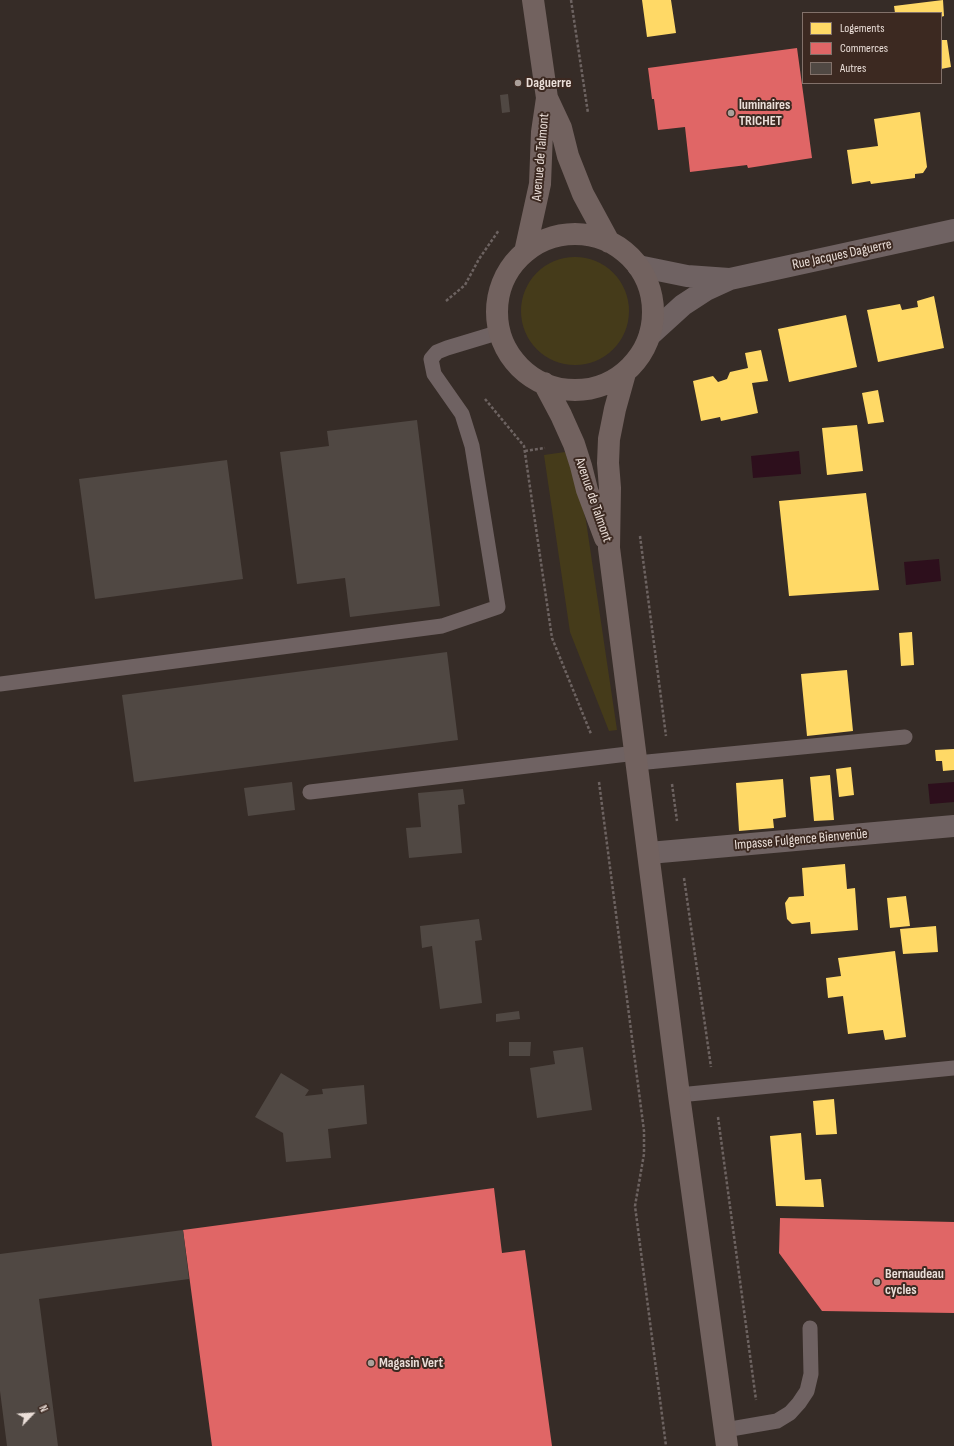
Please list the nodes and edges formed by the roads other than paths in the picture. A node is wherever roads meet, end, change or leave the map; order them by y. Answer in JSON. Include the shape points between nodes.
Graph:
{"nodes":[{"id":1,"x":533,"y":0,"type":"edge"},
{"id":2,"x":547,"y":98,"type":"junction"},
{"id":3,"x":954,"y":230,"type":"edge"},
{"id":4,"x":609,"y":242,"type":"junction"},
{"id":5,"x":525,"y":252,"type":"junction"},
{"id":6,"x":638,"y":266,"type":"junction"},
{"id":7,"x":730,"y":279,"type":"junction"},
{"id":8,"x":500,"y":332,"type":"junction"},
{"id":9,"x":650,"y":334,"type":"junction"},
{"id":10,"x":624,"y":372,"type":"junction"},
{"id":11,"x":544,"y":383,"type":"junction"},
{"id":12,"x":609,"y":548,"type":"junction"},
{"id":13,"x":0,"y":684,"type":"edge"},
{"id":14,"x":905,"y":737,"type":"dead end"},
{"id":15,"x":636,"y":758,"type":"junction"},
{"id":16,"x":310,"y":792,"type":"dead end"},
{"id":17,"x":954,"y":826,"type":"edge"},
{"id":18,"x":649,"y":853,"type":"junction"},
{"id":19,"x":954,"y":1068,"type":"edge"},
{"id":20,"x":679,"y":1095,"type":"junction"},
{"id":21,"x":810,"y":1328,"type":"dead end"},
{"id":22,"x":726,"y":1438,"type":"edge"}],
"edges":[{"from":1,"to":2,"type":"main road"},
{"from":2,"to":4,"type":"main road","name":"Avenue de Talmont","via":[[561,128],[568,156],[583,194]]},
{"from":2,"to":5,"type":"main road","name":"Avenue de Talmont","via":[[542,132],[540,184]]},
{"from":3,"to":7,"type":"street","name":"Rue Jacques Daguerre"},
{"from":4,"to":5,"type":"main road","via":[[588,235],[566,235],[544,241]]},
{"from":4,"to":6,"type":"main road","via":[[625,252]]},
{"from":5,"to":8,"type":"main road","via":[[512,267],[501,288],[498,307]]},
{"from":6,"to":7,"type":"street","via":[[687,276]]},
{"from":6,"to":9,"type":"main road","via":[[652,299]]},
{"from":7,"to":9,"type":"street","via":[[683,305]]},
{"from":8,"to":11,"type":"main road","via":[[506,348],[516,362],[528,374]]},
{"from":8,"to":13,"type":"lane","via":[[447,348],[437,352],[431,359],[434,374],[462,414],[472,446],[498,607],[442,626]]},
{"from":9,"to":10,"type":"main road","via":[[640,355]]},
{"from":10,"to":11,"type":"main road","via":[[606,384],[586,389],[564,389]]},
{"from":10,"to":12,"type":"main road","name":"Avenue de Talmont","via":[[610,439]]},
{"from":11,"to":12,"type":"main road","name":"Avenue de Talmont","via":[[574,444],[587,490]]},
{"from":12,"to":15,"type":"main road"},
{"from":14,"to":15,"type":"lane","via":[[669,759]]},
{"from":15,"to":16,"type":"lane","via":[[596,758]]},
{"from":15,"to":18,"type":"main road"},
{"from":17,"to":18,"type":"street","name":"Impasse Fulgence Bienvenüe"},
{"from":18,"to":20,"type":"main road"},
{"from":19,"to":20,"type":"lane"},
{"from":20,"to":22,"type":"main road"},
{"from":21,"to":22,"type":"lane","via":[[811,1374],[807,1391],[799,1403],[790,1413],[777,1421]]}]}
